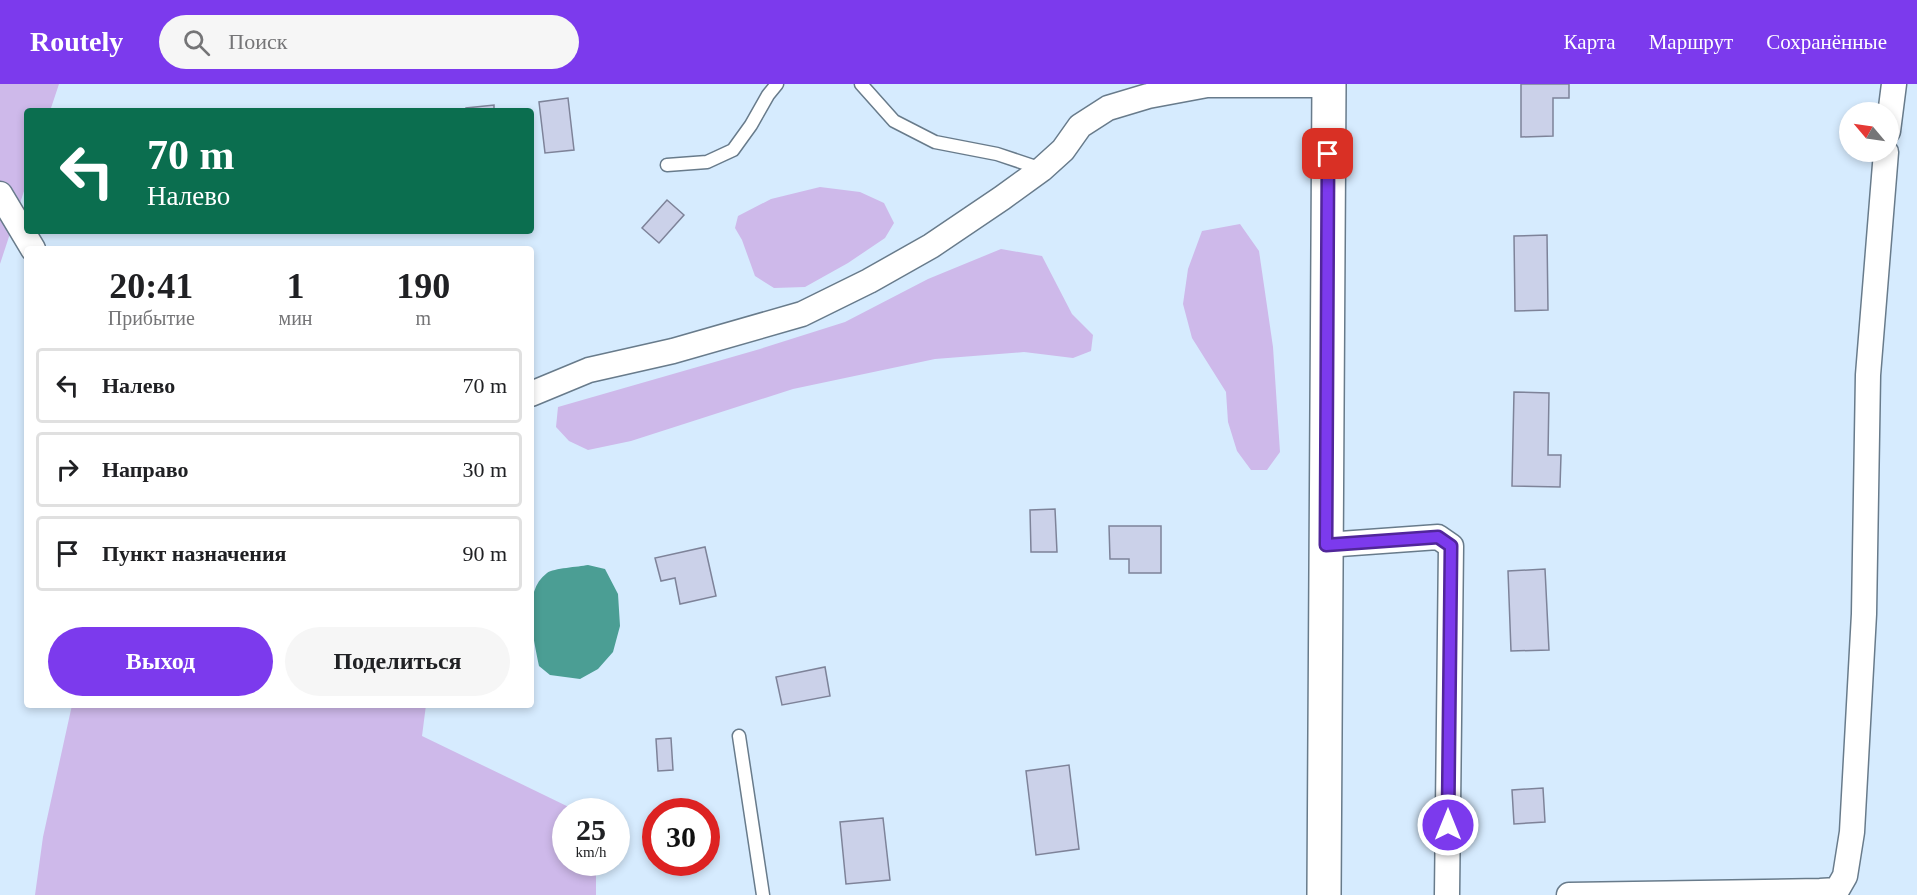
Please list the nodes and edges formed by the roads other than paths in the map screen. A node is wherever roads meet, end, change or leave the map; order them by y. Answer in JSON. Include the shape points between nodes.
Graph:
{"nodes":[{"id":1,"x":777,"y":84,"type":"edge"},
{"id":2,"x":861,"y":84,"type":"edge"},
{"id":3,"x":1329,"y":84,"type":"edge"},
{"id":4,"x":1894,"y":84,"type":"edge"},
{"id":5,"x":1207,"y":85,"type":"edge"},
{"id":6,"x":1892,"y":102,"type":"edge"},
{"id":7,"x":1885,"y":162,"type":"edge"},
{"id":8,"x":667,"y":165,"type":"dead end"},
{"id":9,"x":1042,"y":169,"type":"junction"},
{"id":10,"x":0,"y":194,"type":"edge"},
{"id":11,"x":24,"y":234,"type":"edge"},
{"id":12,"x":534,"y":393,"type":"edge"},
{"id":13,"x":1326,"y":545,"type":"junction"},
{"id":14,"x":739,"y":736,"type":"dead end"},
{"id":15,"x":764,"y":895,"type":"edge"},
{"id":16,"x":1324,"y":895,"type":"edge"},
{"id":17,"x":1447,"y":895,"type":"edge"},
{"id":18,"x":1569,"y":895,"type":"edge"}],
"edges":[{"from":1,"to":8,"type":"lane","via":[[733,150],[708,162]]},
{"from":2,"to":9,"type":"lane","via":[[894,121],[935,142],[997,154]]},
{"from":3,"to":5,"type":"street"},
{"from":3,"to":13,"type":"main road"},
{"from":4,"to":6,"type":"street"},
{"from":5,"to":9,"type":"street","via":[[1108,108],[1080,126],[1063,150]]},
{"from":7,"to":18,"type":"street","via":[[1868,375],[1864,614],[1852,832],[1845,876],[1837,890]]},
{"from":9,"to":12,"type":"street","via":[[931,246],[802,314],[589,370]]},
{"from":10,"to":11,"type":"street"},
{"from":13,"to":16,"type":"main road"},
{"from":13,"to":17,"type":"street","via":[[1438,537],[1451,546]]},
{"from":14,"to":15,"type":"lane"}]}
